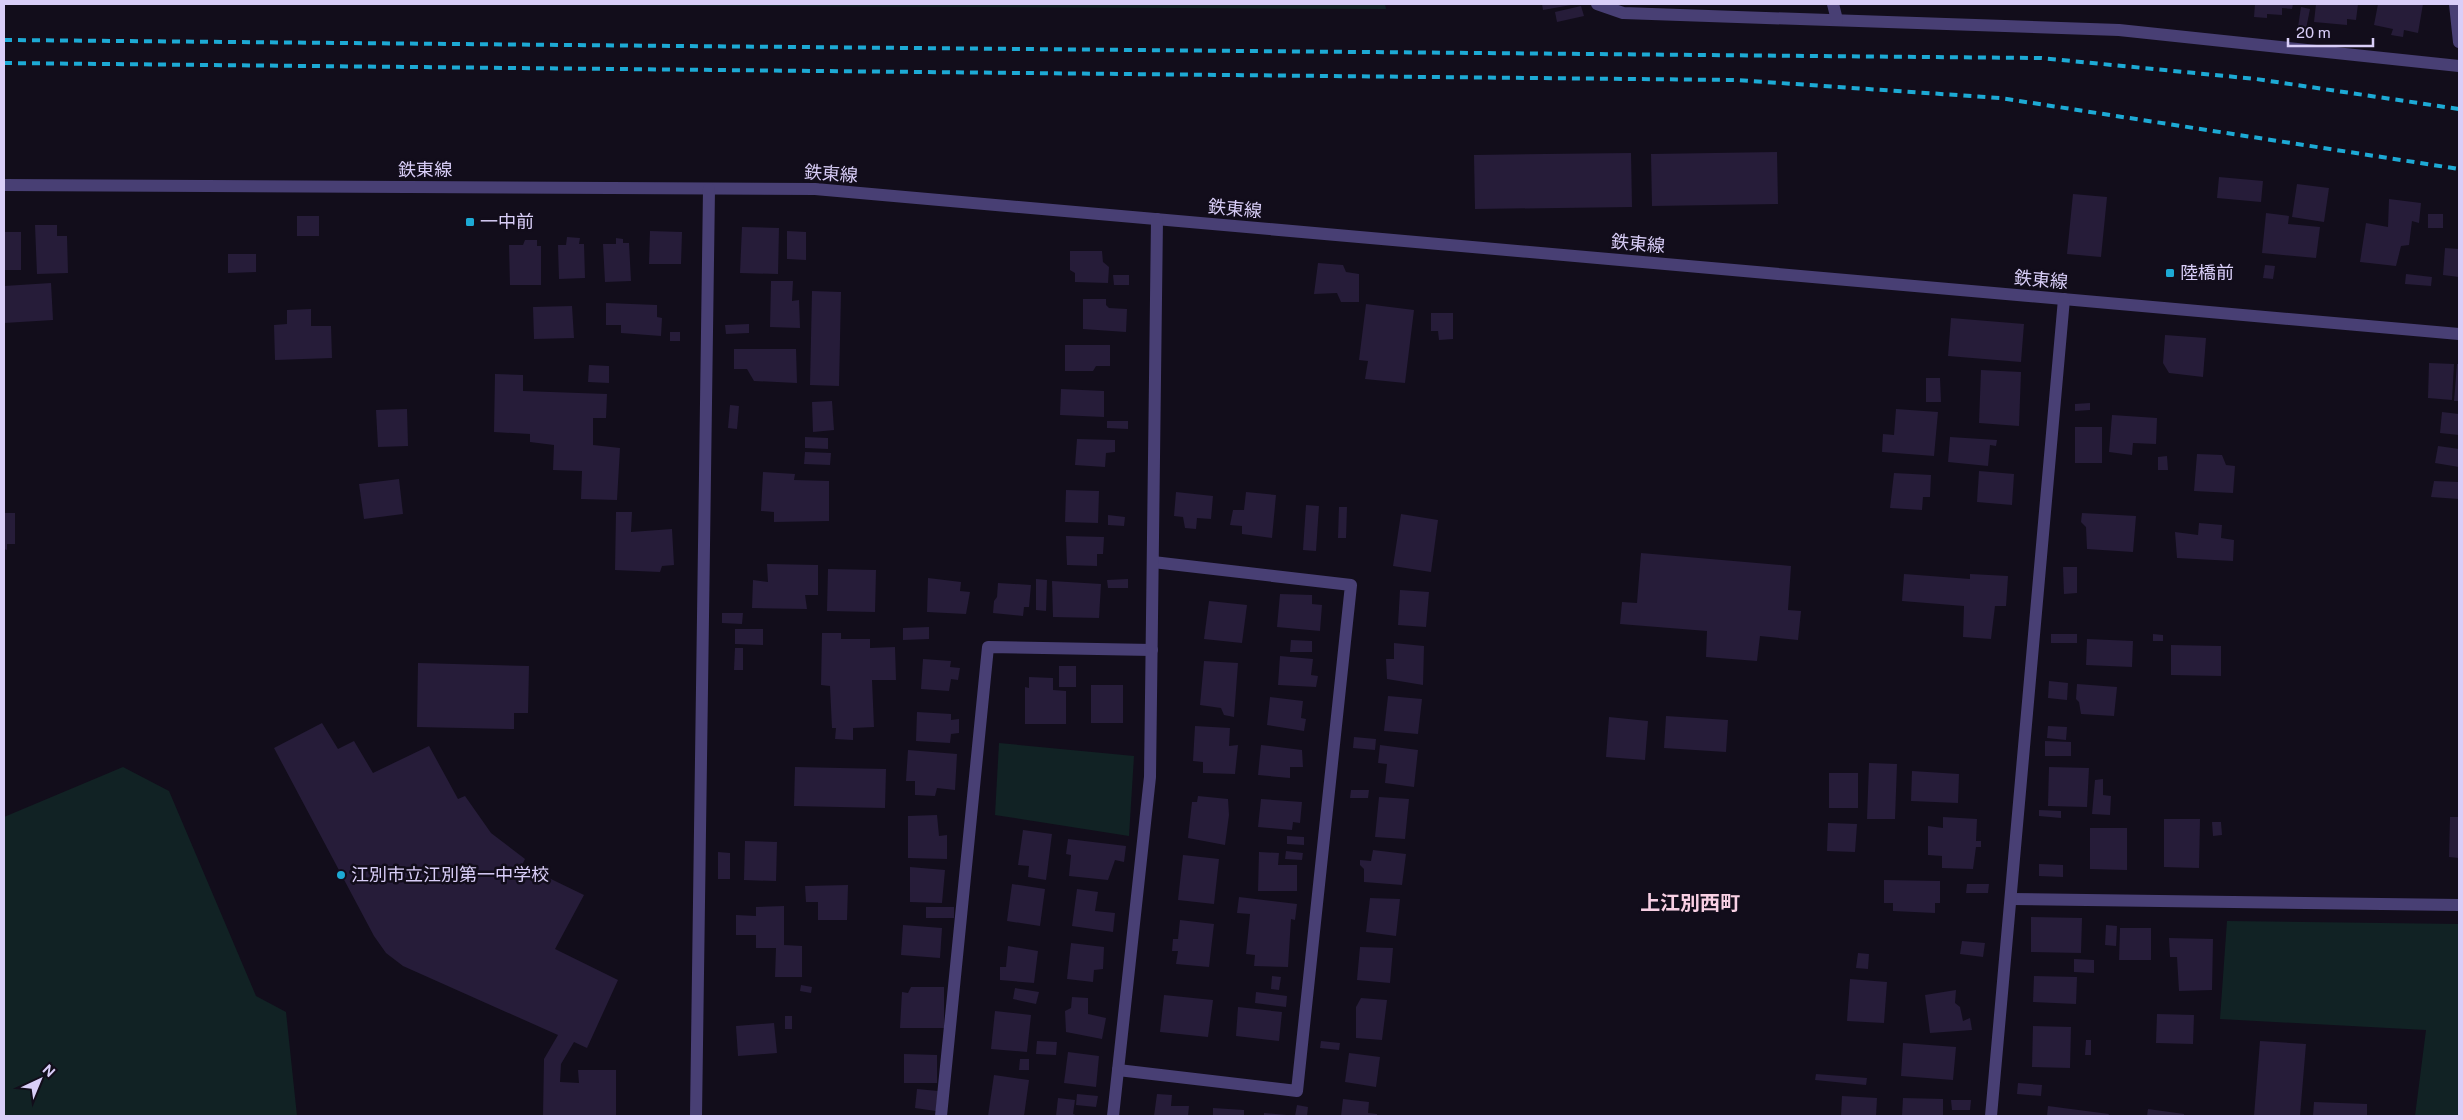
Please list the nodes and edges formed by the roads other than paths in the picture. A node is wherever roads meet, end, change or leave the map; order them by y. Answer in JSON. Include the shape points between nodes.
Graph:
{"nodes":[{"id":1,"x":1598,"y":4,"type":"edge"},
{"id":2,"x":1833,"y":4,"type":"edge"},
{"id":3,"x":2455,"y":4,"type":"edge"},
{"id":4,"x":1837,"y":20,"type":"junction"},
{"id":5,"x":2459,"y":42,"type":"edge"},
{"id":6,"x":2459,"y":66,"type":"edge"},
{"id":7,"x":4,"y":185,"type":"edge"},
{"id":8,"x":709,"y":189,"type":"junction"},
{"id":9,"x":1157,"y":219,"type":"junction"},
{"id":10,"x":2064,"y":299,"type":"junction"},
{"id":11,"x":2459,"y":334,"type":"edge"},
{"id":12,"x":1153,"y":562,"type":"junction"},
{"id":13,"x":1152,"y":650,"type":"junction"},
{"id":14,"x":2011,"y":899,"type":"junction"},
{"id":15,"x":2459,"y":905,"type":"edge"},
{"id":16,"x":1118,"y":1070,"type":"junction"},
{"id":17,"x":696,"y":1116,"type":"edge"},
{"id":18,"x":941,"y":1116,"type":"edge"},
{"id":19,"x":1114,"y":1116,"type":"edge"},
{"id":20,"x":1991,"y":1116,"type":"edge"}],
"edges":[{"from":1,"to":4,"type":"street","via":[[1623,13]]},
{"from":2,"to":4,"type":"street"},
{"from":3,"to":5,"type":"street"},
{"from":4,"to":6,"type":"street","via":[[2119,30]]},
{"from":7,"to":8,"type":"street","name":"鉄東線"},
{"from":8,"to":9,"type":"street","name":"鉄東線","via":[[815,189]]},
{"from":8,"to":17,"type":"street"},
{"from":9,"to":10,"type":"street","name":"鉄東線"},
{"from":9,"to":12,"type":"street"},
{"from":10,"to":11,"type":"street","name":"鉄東線"},
{"from":10,"to":14,"type":"street"},
{"from":12,"to":13,"type":"street"},
{"from":12,"to":16,"type":"street","via":[[1351,585],[1297,1091]]},
{"from":13,"to":16,"type":"street","via":[[1150,777]]},
{"from":13,"to":18,"type":"street","via":[[988,647]]},
{"from":14,"to":15,"type":"street"},
{"from":14,"to":20,"type":"street"},
{"from":16,"to":19,"type":"street"}]}
